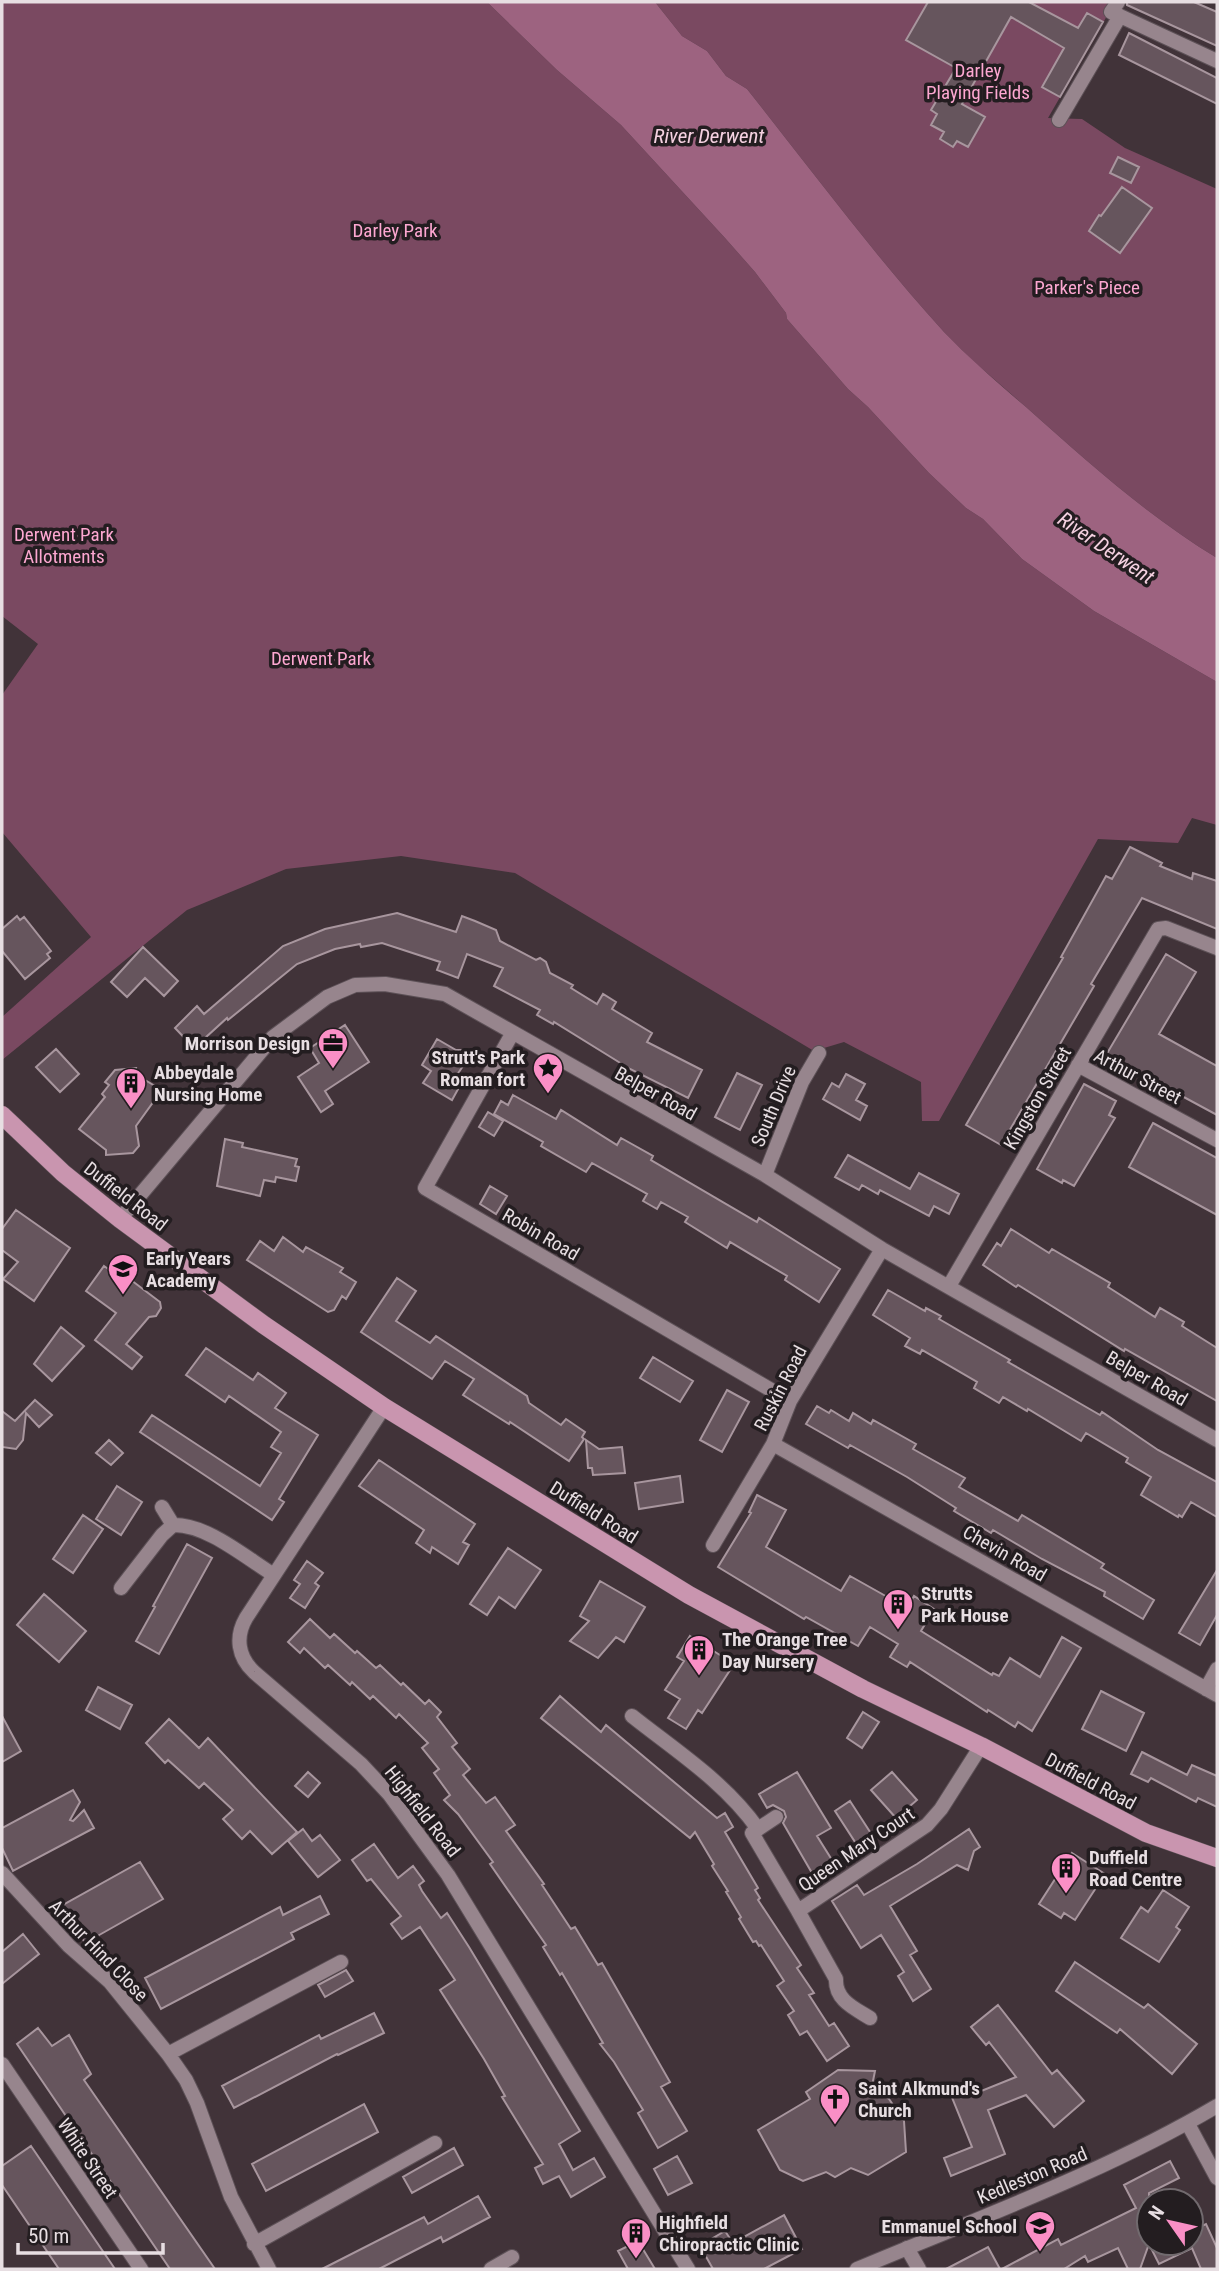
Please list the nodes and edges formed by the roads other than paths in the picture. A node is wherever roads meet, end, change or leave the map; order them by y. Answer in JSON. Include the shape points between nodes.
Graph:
{"nodes":[{"id":1,"x":1119,"y":9,"type":"edge"},
{"id":2,"x":1217,"y":61,"type":"edge"},
{"id":3,"x":1059,"y":120,"type":"dead end"},
{"id":4,"x":1217,"y":948,"type":"edge"},
{"id":5,"x":512,"y":1034,"type":"junction"},
{"id":6,"x":819,"y":1053,"type":"dead end"},
{"id":7,"x":1078,"y":1065,"type":"junction"},
{"id":8,"x":2,"y":1115,"type":"edge"},
{"id":9,"x":1217,"y":1140,"type":"edge"},
{"id":10,"x":765,"y":1175,"type":"junction"},
{"id":11,"x":120,"y":1219,"type":"junction"},
{"id":12,"x":882,"y":1249,"type":"junction"},
{"id":13,"x":949,"y":1286,"type":"junction"},
{"id":14,"x":790,"y":1401,"type":"junction"},
{"id":15,"x":384,"y":1407,"type":"junction"},
{"id":16,"x":1217,"y":1440,"type":"edge"},
{"id":17,"x":773,"y":1444,"type":"junction"},
{"id":18,"x":162,"y":1507,"type":"dead end"},
{"id":19,"x":173,"y":1525,"type":"junction"},
{"id":20,"x":713,"y":1545,"type":"dead end"},
{"id":21,"x":274,"y":1576,"type":"junction"},
{"id":22,"x":121,"y":1588,"type":"dead end"},
{"id":23,"x":1217,"y":1669,"type":"edge"},
{"id":24,"x":1212,"y":1692,"type":"edge"},
{"id":25,"x":632,"y":1716,"type":"dead end"},
{"id":26,"x":981,"y":1746,"type":"junction"},
{"id":27,"x":776,"y":1817,"type":"dead end"},
{"id":28,"x":758,"y":1829,"type":"junction"},
{"id":29,"x":1217,"y":1858,"type":"edge"},
{"id":30,"x":2,"y":1873,"type":"edge"},
{"id":31,"x":798,"y":1911,"type":"junction"},
{"id":32,"x":341,"y":1962,"type":"dead end"},
{"id":33,"x":870,"y":2018,"type":"dead end"},
{"id":34,"x":168,"y":2054,"type":"junction"},
{"id":35,"x":3,"y":2066,"type":"edge"},
{"id":36,"x":1217,"y":2106,"type":"edge"},
{"id":37,"x":1188,"y":2124,"type":"junction"},
{"id":38,"x":435,"y":2143,"type":"dead end"},
{"id":39,"x":1217,"y":2178,"type":"edge"},
{"id":40,"x":254,"y":2244,"type":"junction"},
{"id":41,"x":907,"y":2248,"type":"junction"},
{"id":42,"x":512,"y":2257,"type":"dead end"},
{"id":43,"x":141,"y":2269,"type":"edge"},
{"id":44,"x":269,"y":2269,"type":"edge"},
{"id":45,"x":491,"y":2269,"type":"edge"},
{"id":46,"x":688,"y":2269,"type":"edge"},
{"id":47,"x":857,"y":2269,"type":"edge"},
{"id":48,"x":919,"y":2269,"type":"edge"}],
"edges":[{"from":1,"to":2,"type":"street"},
{"from":1,"to":3,"type":"street"},
{"from":4,"to":7,"type":"street","name":"Kingston Street","via":[[1167,928],[1158,929]]},
{"from":5,"to":10,"type":"street","name":"Belper Road"},
{"from":5,"to":11,"type":"street","name":"Belper Road","via":[[445,994],[375,984],[355,985],[327,997],[273,1037]]},
{"from":5,"to":14,"type":"street","name":"Robin Road","via":[[425,1188]]},
{"from":6,"to":10,"type":"street","name":"South Drive","via":[[802,1082]]},
{"from":7,"to":9,"type":"street","name":"Arthur Street"},
{"from":7,"to":13,"type":"street","name":"Kingston Street"},
{"from":8,"to":11,"type":"main road","name":"Duffield Road"},
{"from":10,"to":12,"type":"street","name":"Belper Road"},
{"from":11,"to":15,"type":"main road","name":"Duffield Road"},
{"from":12,"to":13,"type":"street","name":"Belper Road"},
{"from":12,"to":14,"type":"street","name":"Ruskin Road"},
{"from":13,"to":16,"type":"street","name":"Belper Road"},
{"from":14,"to":17,"type":"street","name":"Ruskin Road"},
{"from":15,"to":21,"type":"street","name":"Highfield Road"},
{"from":15,"to":26,"type":"main road","name":"Duffield Road","via":[[689,1595],[863,1689]]},
{"from":17,"to":20,"type":"street","name":"Ruskin Road"},
{"from":17,"to":24,"type":"street","name":"Chevin Road"},
{"from":18,"to":19,"type":"street"},
{"from":19,"to":21,"type":"street","via":[[203,1531]]},
{"from":19,"to":22,"type":"street"},
{"from":21,"to":46,"type":"street","name":"Highfield Road","via":[[239,1634],[250,1668],[390,1794],[448,1875]]},
{"from":23,"to":24,"type":"street"},
{"from":25,"to":28,"type":"street","name":"Queen Mary Court","via":[[727,1791]]},
{"from":26,"to":29,"type":"main road","name":"Duffield Road","via":[[1146,1833]]},
{"from":26,"to":31,"type":"street","name":"Queen Mary Court","via":[[927,1825]]},
{"from":27,"to":28,"type":"street"},
{"from":28,"to":31,"type":"street","name":"Queen Mary Court","via":[[752,1833]]},
{"from":30,"to":34,"type":"street","name":"Arthur Hind Close","via":[[69,1946],[110,1982]]},
{"from":31,"to":33,"type":"street","name":"Queen Mary Court","via":[[836,1979],[842,2000]]},
{"from":32,"to":34,"type":"street"},
{"from":34,"to":40,"type":"street","name":"Arthur Hind Close","via":[[198,2103]]},
{"from":35,"to":43,"type":"street","name":"White Street"},
{"from":36,"to":37,"type":"street","name":"Kedleston Road"},
{"from":37,"to":39,"type":"street"},
{"from":37,"to":41,"type":"street","name":"Kedleston Road","via":[[1114,2161]]},
{"from":38,"to":40,"type":"street"},
{"from":40,"to":44,"type":"street","name":"Arthur Hind Close"},
{"from":41,"to":47,"type":"street","name":"Kedleston Road"},
{"from":41,"to":48,"type":"street"},
{"from":42,"to":45,"type":"street"}]}
